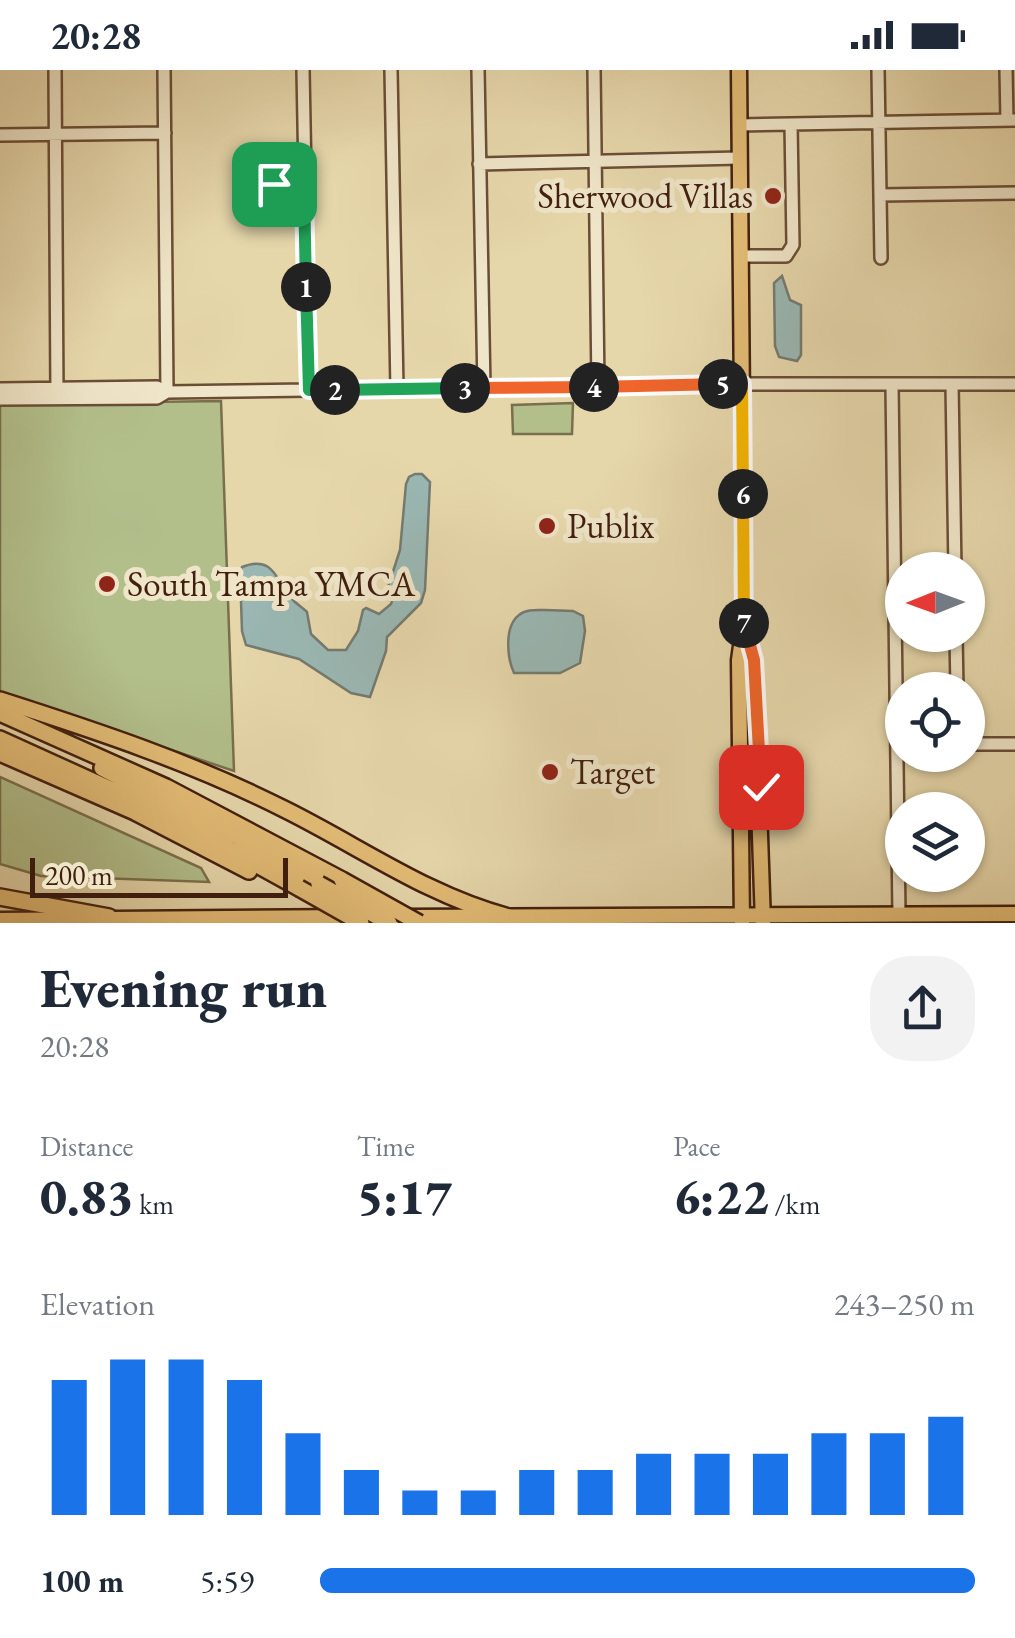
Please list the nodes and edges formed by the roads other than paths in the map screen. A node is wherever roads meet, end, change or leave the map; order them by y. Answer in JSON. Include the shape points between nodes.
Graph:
{"nodes":[{"id":1,"x":55,"y":70,"type":"edge"},
{"id":2,"x":164,"y":70,"type":"edge"},
{"id":3,"x":303,"y":70,"type":"edge"},
{"id":4,"x":391,"y":70,"type":"edge"},
{"id":5,"x":478,"y":70,"type":"edge"},
{"id":6,"x":594,"y":70,"type":"edge"},
{"id":7,"x":739,"y":70,"type":"edge"},
{"id":8,"x":878,"y":70,"type":"edge"},
{"id":9,"x":1006,"y":70,"type":"edge"},
{"id":10,"x":1011,"y":120,"type":"edge"},
{"id":11,"x":879,"y":122,"type":"junction"},
{"id":12,"x":791,"y":124,"type":"junction"},
{"id":13,"x":739,"y":125,"type":"junction"},
{"id":14,"x":165,"y":132,"type":"junction"},
{"id":15,"x":55,"y":134,"type":"junction"},
{"id":16,"x":0,"y":135,"type":"edge"},
{"id":17,"x":740,"y":158,"type":"junction"},
{"id":18,"x":596,"y":160,"type":"junction"},
{"id":19,"x":479,"y":164,"type":"junction"},
{"id":20,"x":304,"y":165,"type":"junction"},
{"id":21,"x":304,"y":190,"type":"junction"},
{"id":22,"x":1015,"y":193,"type":"edge"},
{"id":23,"x":880,"y":195,"type":"junction"},
{"id":24,"x":741,"y":256,"type":"junction"},
{"id":25,"x":881,"y":258,"type":"dead end"},
{"id":26,"x":742,"y":384,"type":"junction"},
{"id":27,"x":952,"y":384,"type":"junction"},
{"id":28,"x":1015,"y":384,"type":"edge"},
{"id":29,"x":892,"y":385,"type":"junction"},
{"id":30,"x":598,"y":387,"type":"junction"},
{"id":31,"x":484,"y":388,"type":"junction"},
{"id":32,"x":0,"y":389,"type":"edge"},
{"id":33,"x":397,"y":389,"type":"junction"},
{"id":34,"x":309,"y":390,"type":"junction"},
{"id":35,"x":167,"y":392,"type":"junction"},
{"id":36,"x":58,"y":394,"type":"junction"},
{"id":37,"x":0,"y":399,"type":"edge"},
{"id":38,"x":955,"y":552,"type":"edge"},
{"id":39,"x":744,"y":625,"type":"junction"},
{"id":40,"x":898,"y":672,"type":"edge"},
{"id":41,"x":0,"y":700,"type":"edge"},
{"id":42,"x":0,"y":716,"type":"edge"},
{"id":43,"x":0,"y":740,"type":"edge"},
{"id":44,"x":985,"y":744,"type":"edge"},
{"id":45,"x":1015,"y":744,"type":"edge"},
{"id":46,"x":0,"y":752,"type":"edge"},
{"id":47,"x":900,"y":772,"type":"edge"},
{"id":48,"x":292,"y":888,"type":"junction"},
{"id":49,"x":0,"y":896,"type":"edge"},
{"id":50,"x":1015,"y":914,"type":"edge"},
{"id":51,"x":898,"y":915,"type":"junction"},
{"id":52,"x":109,"y":917,"type":"junction"},
{"id":53,"x":510,"y":917,"type":"junction"},
{"id":54,"x":997,"y":918,"type":"edge"},
{"id":55,"x":742,"y":919,"type":"edge"},
{"id":56,"x":764,"y":919,"type":"edge"},
{"id":57,"x":0,"y":920,"type":"edge"},
{"id":58,"x":344,"y":923,"type":"edge"},
{"id":59,"x":361,"y":923,"type":"edge"},
{"id":60,"x":389,"y":923,"type":"edge"},
{"id":61,"x":420,"y":923,"type":"edge"}],
"edges":[{"from":1,"to":15,"type":"street"},
{"from":2,"to":14,"type":"street"},
{"from":3,"to":20,"type":"street"},
{"from":4,"to":33,"type":"street"},
{"from":5,"to":19,"type":"street"},
{"from":6,"to":18,"type":"street"},
{"from":7,"to":13,"type":"main road"},
{"from":8,"to":11,"type":"street"},
{"from":9,"to":10,"type":"street"},
{"from":10,"to":11,"type":"street"},
{"from":11,"to":12,"type":"street"},
{"from":11,"to":23,"type":"street"},
{"from":12,"to":13,"type":"street"},
{"from":12,"to":24,"type":"street","via":[[793,245],[786,256]]},
{"from":13,"to":17,"type":"main road"},
{"from":14,"to":15,"type":"street"},
{"from":14,"to":35,"type":"street"},
{"from":15,"to":16,"type":"street"},
{"from":15,"to":36,"type":"street"},
{"from":17,"to":18,"type":"street"},
{"from":17,"to":24,"type":"main road"},
{"from":18,"to":19,"type":"street"},
{"from":18,"to":30,"type":"street"},
{"from":19,"to":31,"type":"street"},
{"from":20,"to":21,"type":"street"},
{"from":20,"to":21,"type":"street","via":[[280,166],[274,184]]},
{"from":21,"to":34,"type":"street"},
{"from":22,"to":23,"type":"street"},
{"from":23,"to":25,"type":"street"},
{"from":24,"to":26,"type":"main road"},
{"from":26,"to":29,"type":"street"},
{"from":26,"to":30,"type":"street"},
{"from":26,"to":39,"type":"main road"},
{"from":27,"to":28,"type":"street"},
{"from":27,"to":29,"type":"street"},
{"from":27,"to":38,"type":"street"},
{"from":29,"to":40,"type":"street"},
{"from":30,"to":31,"type":"street"},
{"from":31,"to":33,"type":"street"},
{"from":32,"to":36,"type":"street"},
{"from":33,"to":34,"type":"street"},
{"from":34,"to":35,"type":"street"},
{"from":35,"to":36,"type":"street","via":[[157,398]]},
{"from":36,"to":37,"type":"street"},
{"from":39,"to":55,"type":"main road"},
{"from":39,"to":56,"type":"main road","via":[[754,660]]},
{"from":41,"to":53,"type":"highway","via":[[225,781],[455,900]]},
{"from":42,"to":60,"type":"highway","bridge":true},
{"from":42,"to":61,"type":"highway","bridge":true,"via":[[166,787]]},
{"from":43,"to":48,"type":"highway","via":[[166,814]]},
{"from":44,"to":45,"type":"street"},
{"from":46,"to":48,"type":"highway"},
{"from":47,"to":51,"type":"street"},
{"from":48,"to":58,"type":"highway"},
{"from":48,"to":59,"type":"highway","bridge":true},
{"from":49,"to":52,"type":"highway"},
{"from":50,"to":54,"type":"main road"},
{"from":51,"to":54,"type":"main road"},
{"from":51,"to":56,"type":"main road"},
{"from":52,"to":53,"type":"main road"},
{"from":52,"to":57,"type":"main road"},
{"from":53,"to":55,"type":"main road"},
{"from":55,"to":56,"type":"main road"}]}
